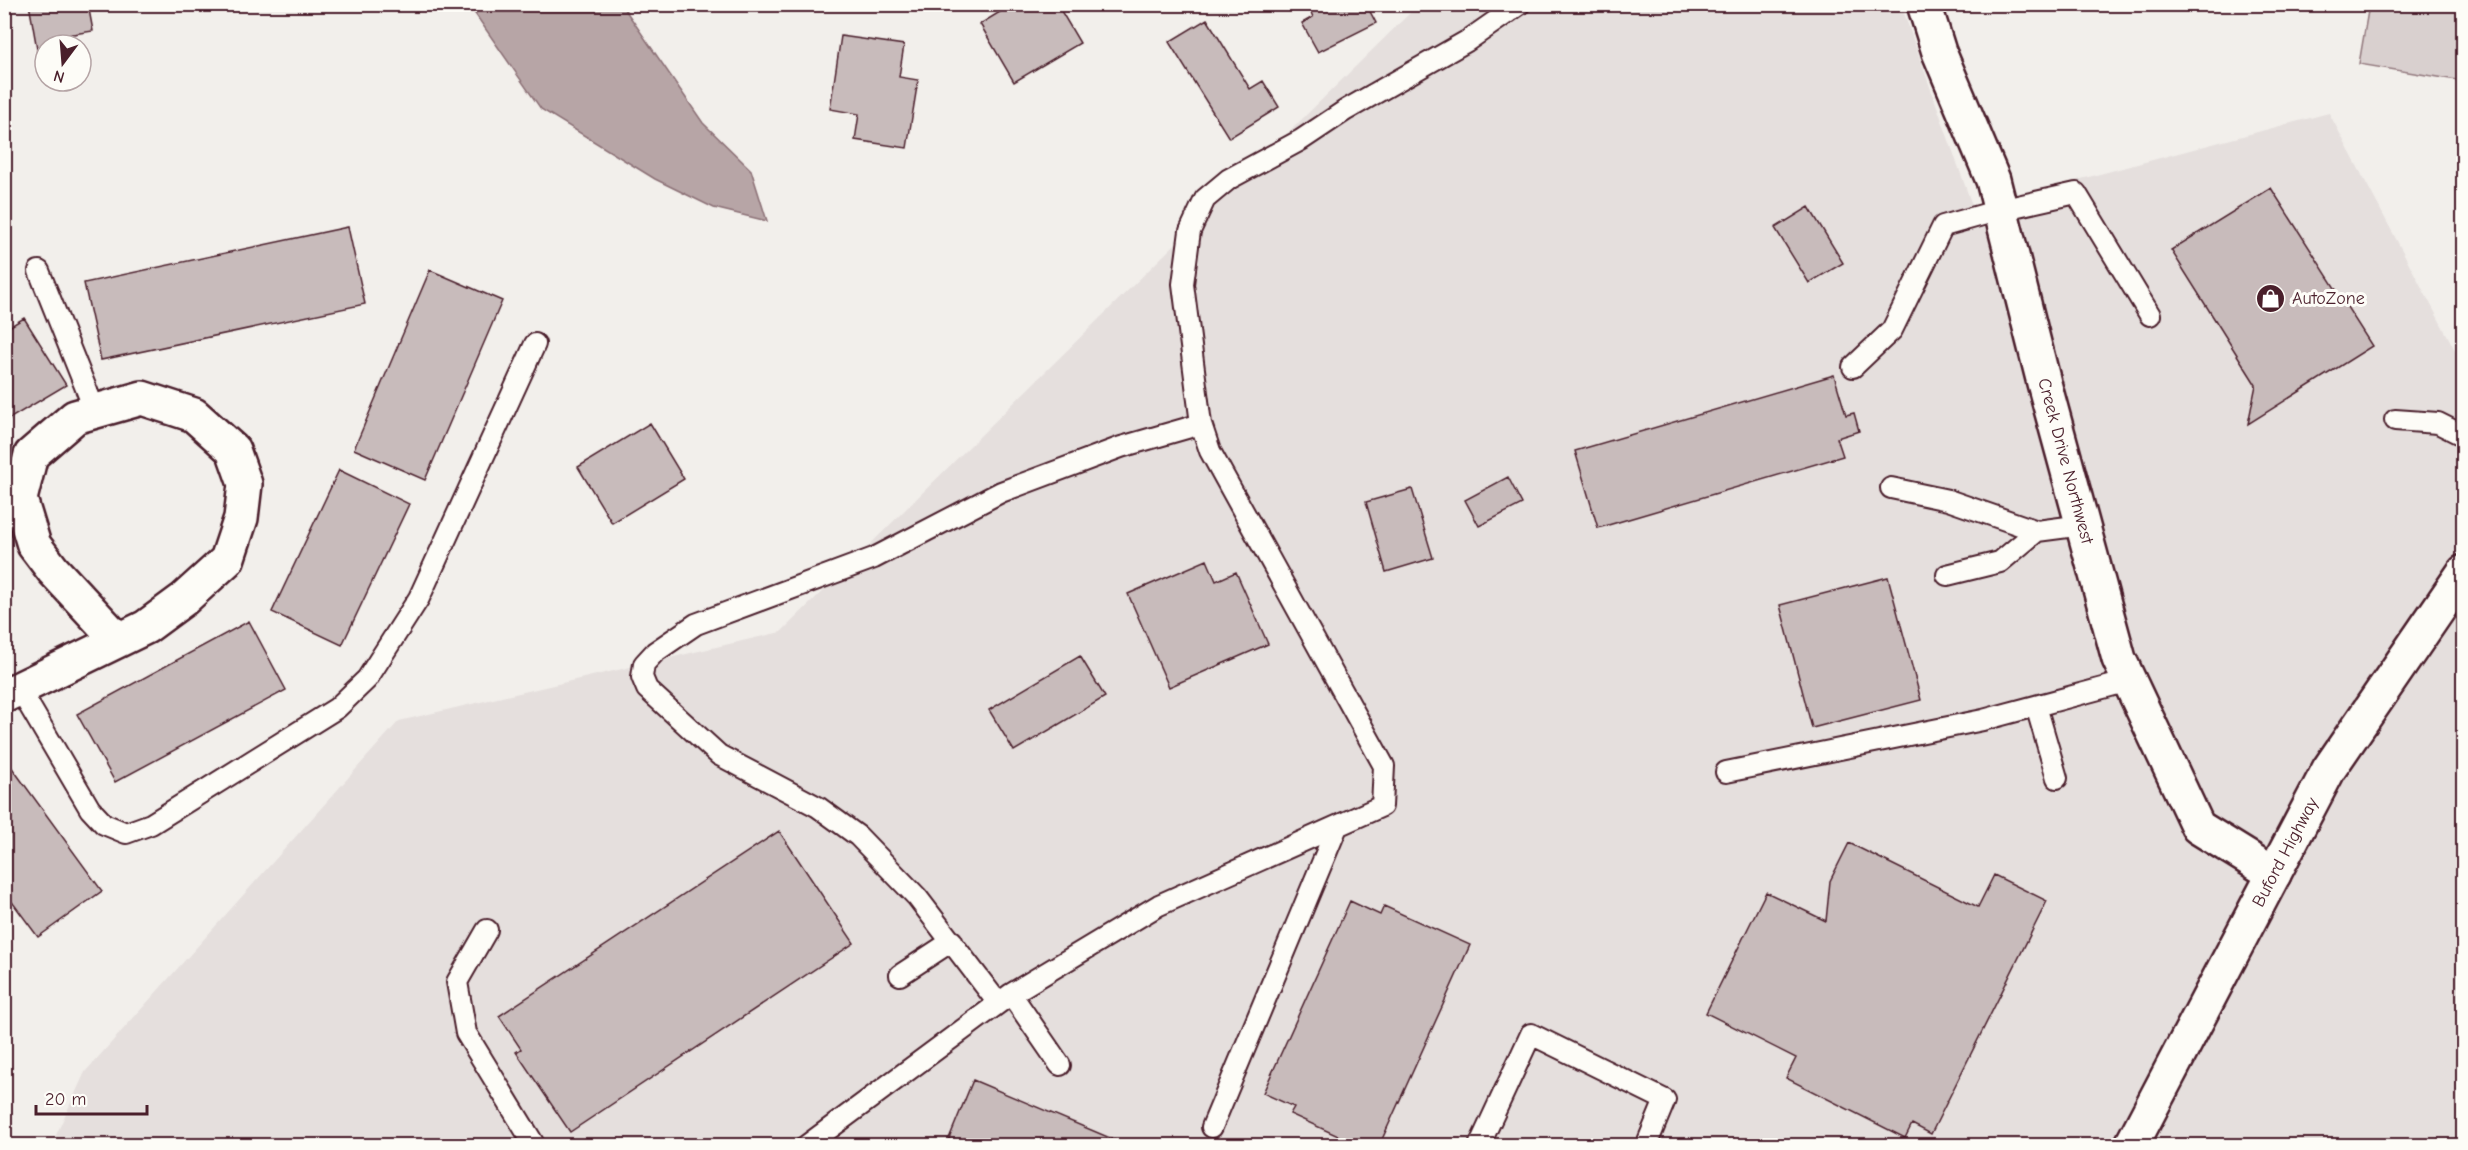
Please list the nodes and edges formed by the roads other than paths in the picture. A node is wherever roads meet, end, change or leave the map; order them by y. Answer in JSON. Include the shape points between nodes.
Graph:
{"nodes":[{"id":1,"x":1520,"y":4,"type":"edge"},
{"id":2,"x":1924,"y":4,"type":"edge"},
{"id":3,"x":2000,"y":210,"type":"junction"},
{"id":4,"x":39,"y":271,"type":"dead end"},
{"id":5,"x":2150,"y":315,"type":"dead end"},
{"id":6,"x":535,"y":344,"type":"dead end"},
{"id":7,"x":1853,"y":368,"type":"dead end"},
{"id":8,"x":95,"y":411,"type":"junction"},
{"id":9,"x":2395,"y":420,"type":"dead end"},
{"id":10,"x":1201,"y":424,"type":"junction"},
{"id":11,"x":2463,"y":436,"type":"edge"},
{"id":12,"x":1891,"y":488,"type":"dead end"},
{"id":13,"x":2083,"y":525,"type":"junction"},
{"id":14,"x":2037,"y":531,"type":"junction"},
{"id":15,"x":2463,"y":572,"type":"edge"},
{"id":16,"x":1947,"y":575,"type":"dead end"},
{"id":17,"x":118,"y":640,"type":"junction"},
{"id":18,"x":2129,"y":681,"type":"junction"},
{"id":19,"x":12,"y":692,"type":"edge"},
{"id":20,"x":2036,"y":706,"type":"junction"},
{"id":21,"x":1726,"y":772,"type":"dead end"},
{"id":22,"x":2057,"y":778,"type":"dead end"},
{"id":23,"x":1337,"y":827,"type":"junction"},
{"id":24,"x":2274,"y":874,"type":"junction"},
{"id":25,"x":487,"y":930,"type":"dead end"},
{"id":26,"x":952,"y":941,"type":"junction"},
{"id":27,"x":900,"y":975,"type":"dead end"},
{"id":28,"x":1004,"y":999,"type":"junction"},
{"id":29,"x":1060,"y":1065,"type":"dead end"},
{"id":30,"x":1212,"y":1127,"type":"dead end"},
{"id":31,"x":535,"y":1146,"type":"edge"},
{"id":32,"x":806,"y":1146,"type":"edge"},
{"id":33,"x":1479,"y":1146,"type":"edge"},
{"id":34,"x":1646,"y":1146,"type":"edge"},
{"id":35,"x":2131,"y":1146,"type":"edge"}],
"edges":[{"from":1,"to":10,"type":"lane","via":[[1467,41],[1346,110],[1301,141],[1229,179],[1206,199],[1190,231],[1183,284]]},
{"from":2,"to":3,"type":"street","name":"Creek Drive Northwest","via":[[1939,52],[1993,180]]},
{"from":3,"to":5,"type":"lane","via":[[2076,193]]},
{"from":3,"to":7,"type":"lane","via":[[1943,226],[1892,330]]},
{"from":3,"to":13,"type":"street","name":"Creek Drive Northwest"},
{"from":4,"to":8,"type":"lane"},
{"from":6,"to":19,"type":"lane","via":[[419,598],[367,679],[337,708],[151,824],[126,833],[104,824],[90,809]]},
{"from":8,"to":17,"type":"street","via":[[75,417],[31,455],[20,499],[34,545]]},
{"from":8,"to":17,"type":"street","via":[[142,398],[194,415],[233,450],[245,484],[241,518],[226,560],[184,599],[146,627]]},
{"from":9,"to":11,"type":"lane","via":[[2438,423]]},
{"from":10,"to":23,"type":"lane","via":[[1210,451],[1384,766],[1382,806]]},
{"from":10,"to":26,"type":"lane","via":[[1121,447],[1001,492],[866,562],[719,613],[696,624],[644,664],[642,677],[647,689],[686,727],[719,755],[818,807],[858,836],[893,870]]},
{"from":12,"to":14,"type":"lane","via":[[1948,500]]},
{"from":13,"to":14,"type":"lane"},
{"from":13,"to":18,"type":"street","name":"Creek Drive Northwest","via":[[2119,659]]},
{"from":14,"to":16,"type":"lane","via":[[2000,562]]},
{"from":15,"to":24,"type":"street","name":"Buford Highway","via":[[2329,769]]},
{"from":17,"to":19,"type":"street"},
{"from":18,"to":20,"type":"lane"},
{"from":18,"to":24,"type":"street","name":"Creek Drive Northwest","via":[[2198,827]]},
{"from":20,"to":21,"type":"lane"},
{"from":20,"to":22,"type":"lane"},
{"from":23,"to":28,"type":"lane","via":[[1158,905]]},
{"from":23,"to":30,"type":"lane"},
{"from":24,"to":35,"type":"street","name":"Buford Highway"},
{"from":25,"to":31,"type":"lane","via":[[457,982],[466,1033]]},
{"from":26,"to":27,"type":"lane"},
{"from":26,"to":28,"type":"lane"},
{"from":28,"to":29,"type":"lane"},
{"from":28,"to":32,"type":"lane"},
{"from":33,"to":34,"type":"lane","via":[[1531,1034],[1665,1100]]}]}
